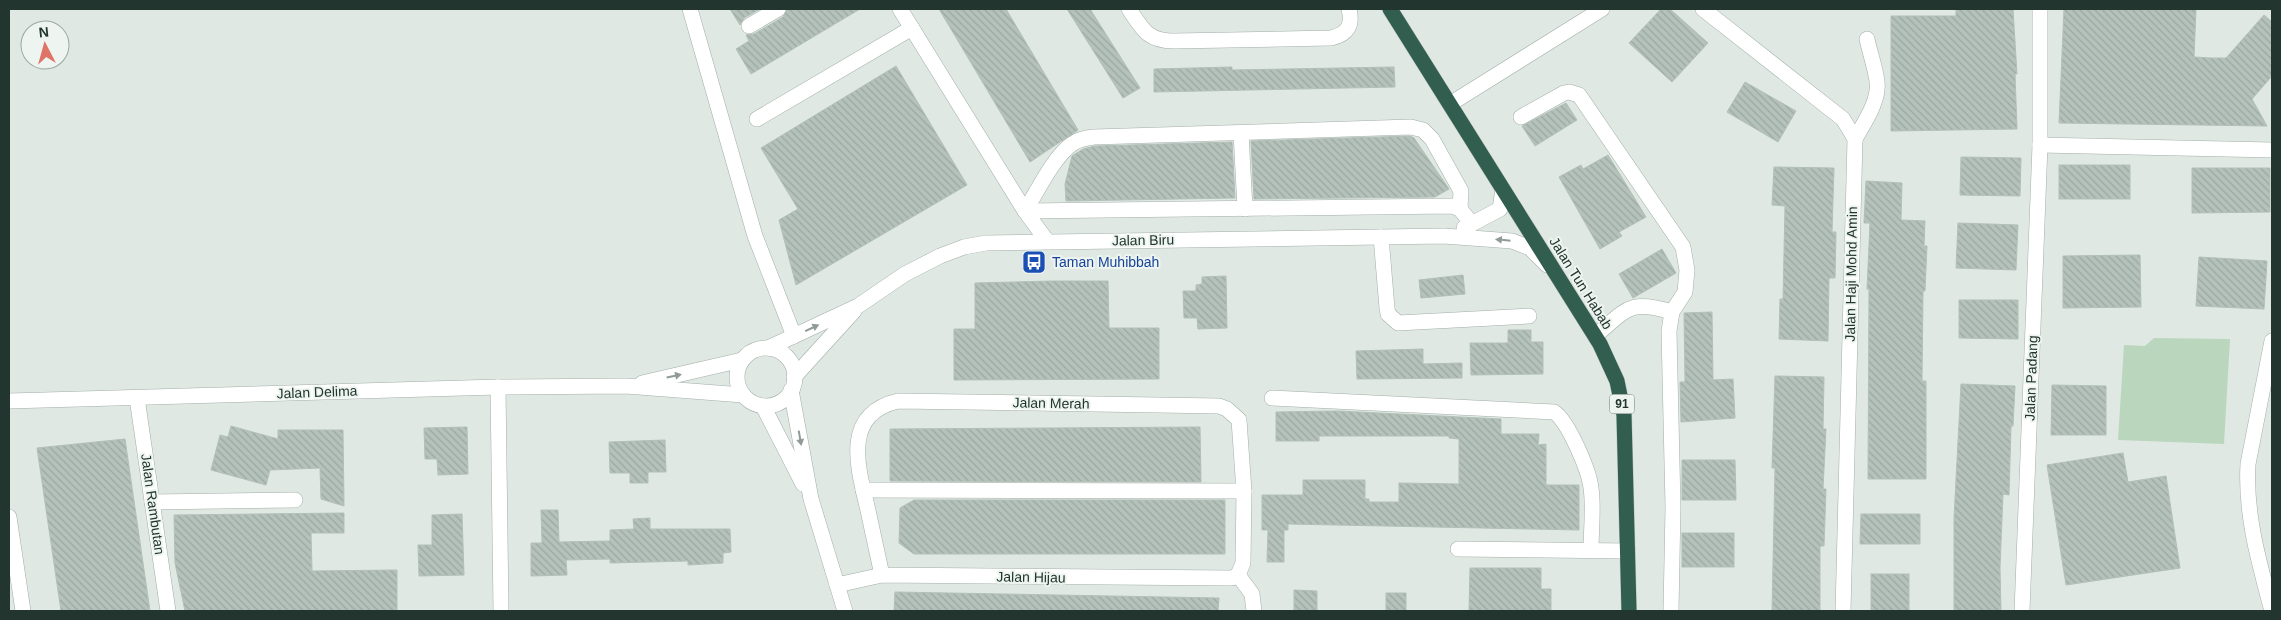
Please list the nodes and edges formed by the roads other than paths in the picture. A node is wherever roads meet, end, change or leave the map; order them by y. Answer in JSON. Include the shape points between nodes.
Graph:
{"nodes":[{"id":1,"x":690,"y":9,"type":"edge"},
{"id":2,"x":778,"y":9,"type":"edge"},
{"id":3,"x":900,"y":9,"type":"edge"},
{"id":4,"x":1129,"y":9,"type":"edge"},
{"id":5,"x":1349,"y":9,"type":"edge"},
{"id":6,"x":1390,"y":9,"type":"edge"},
{"id":7,"x":1602,"y":9,"type":"edge"},
{"id":8,"x":1703,"y":9,"type":"edge"},
{"id":9,"x":2040,"y":9,"type":"edge"},
{"id":10,"x":749,"y":26,"type":"dead end"},
{"id":11,"x":912,"y":28,"type":"junction"},
{"id":12,"x":1867,"y":39,"type":"dead end"},
{"id":13,"x":1450,"y":104,"type":"junction"},
{"id":14,"x":1521,"y":117,"type":"dead end"},
{"id":15,"x":757,"y":119,"type":"dead end"},
{"id":16,"x":1241,"y":132,"type":"junction"},
{"id":17,"x":1855,"y":139,"type":"junction"},
{"id":18,"x":2040,"y":145,"type":"junction"},
{"id":19,"x":2272,"y":150,"type":"edge"},
{"id":20,"x":1503,"y":189,"type":"junction"},
{"id":21,"x":1245,"y":208,"type":"junction"},
{"id":22,"x":1460,"y":209,"type":"junction"},
{"id":23,"x":1025,"y":211,"type":"junction"},
{"id":24,"x":1472,"y":224,"type":"junction"},
{"id":25,"x":1444,"y":236,"type":"junction"},
{"id":26,"x":1381,"y":237,"type":"junction"},
{"id":27,"x":1048,"y":241,"type":"junction"},
{"id":28,"x":1556,"y":274,"type":"junction"},
{"id":29,"x":858,"y":306,"type":"junction"},
{"id":30,"x":1672,"y":312,"type":"junction"},
{"id":31,"x":1529,"y":316,"type":"dead end"},
{"id":32,"x":794,"y":336,"type":"junction"},
{"id":33,"x":1595,"y":336,"type":"junction"},
{"id":34,"x":2272,"y":342,"type":"edge"},
{"id":35,"x":768,"y":348,"type":"junction"},
{"id":36,"x":742,"y":360,"type":"junction"},
{"id":37,"x":793,"y":384,"type":"junction"},
{"id":38,"x":626,"y":386,"type":"junction"},
{"id":39,"x":498,"y":387,"type":"junction"},
{"id":40,"x":743,"y":395,"type":"junction"},
{"id":41,"x":137,"y":398,"type":"junction"},
{"id":42,"x":1272,"y":398,"type":"dead end"},
{"id":43,"x":9,"y":401,"type":"edge"},
{"id":44,"x":763,"y":406,"type":"junction"},
{"id":45,"x":863,"y":490,"type":"junction"},
{"id":46,"x":1244,"y":491,"type":"junction"},
{"id":47,"x":811,"y":499,"type":"junction"},
{"id":48,"x":295,"y":500,"type":"dead end"},
{"id":49,"x":152,"y":502,"type":"junction"},
{"id":50,"x":9,"y":517,"type":"edge"},
{"id":51,"x":1458,"y":549,"type":"dead end"},
{"id":52,"x":1591,"y":550,"type":"junction"},
{"id":53,"x":1628,"y":551,"type":"junction"},
{"id":54,"x":882,"y":575,"type":"junction"},
{"id":55,"x":1232,"y":577,"type":"junction"},
{"id":56,"x":837,"y":585,"type":"junction"},
{"id":57,"x":15,"y":593,"type":"edge"},
{"id":58,"x":23,"y":611,"type":"edge"},
{"id":59,"x":168,"y":611,"type":"edge"},
{"id":60,"x":501,"y":611,"type":"edge"},
{"id":61,"x":845,"y":611,"type":"edge"},
{"id":62,"x":1254,"y":611,"type":"edge"},
{"id":63,"x":1628,"y":611,"type":"edge"},
{"id":64,"x":1671,"y":611,"type":"edge"},
{"id":65,"x":1843,"y":611,"type":"edge"},
{"id":66,"x":2022,"y":611,"type":"edge"},
{"id":67,"x":2272,"y":611,"type":"edge"}],
"edges":[{"from":1,"to":32,"type":"street","via":[[755,236]]},
{"from":2,"to":10,"type":"street"},
{"from":3,"to":11,"type":"street"},
{"from":4,"to":5,"type":"street","via":[[1147,34],[1162,41],[1331,38],[1342,36],[1349,29],[1352,20]]},
{"from":6,"to":13,"type":"highway","name":"Jalan Tun Habab","number":"91"},
{"from":7,"to":13,"type":"street"},
{"from":8,"to":17,"type":"street","via":[[1843,119]]},
{"from":9,"to":18,"type":"street","name":"Jalan Padang"},
{"from":11,"to":15,"type":"street"},
{"from":11,"to":23,"type":"street"},
{"from":12,"to":17,"type":"street","via":[[1877,91]]},
{"from":13,"to":20,"type":"highway","name":"Jalan Tun Habab","number":"91"},
{"from":14,"to":30,"type":"street","via":[[1564,93],[1579,95],[1683,247],[1687,270],[1685,292]]},
{"from":16,"to":21,"type":"street"},
{"from":16,"to":22,"type":"street","via":[[1411,127],[1423,130],[1432,139],[1460,188]]},
{"from":16,"to":23,"type":"street","via":[[1082,139],[1071,144],[1060,156]]},
{"from":17,"to":65,"type":"street","name":"Jalan Haji Mohd Amin"},
{"from":18,"to":19,"type":"street"},
{"from":18,"to":66,"type":"street","name":"Jalan Padang"},
{"from":20,"to":24,"type":"street","name":"Jalan Biru","via":[[1500,209]]},
{"from":20,"to":28,"type":"highway","name":"Jalan Tun Habab","number":"91"},
{"from":21,"to":22,"type":"street","via":[[1452,206]]},
{"from":21,"to":23,"type":"street"},
{"from":22,"to":24,"type":"street"},
{"from":23,"to":27,"type":"street"},
{"from":24,"to":25,"type":"street","name":"Jalan Biru"},
{"from":25,"to":26,"type":"street","name":"Jalan Biru"},
{"from":28,"to":25,"type":"street","name":"Jalan Biru","one_way":true,"via":[[1530,248],[1512,241]]},
{"from":26,"to":27,"type":"street","name":"Jalan Biru"},
{"from":26,"to":31,"type":"street","via":[[1388,314],[1398,323]]},
{"from":27,"to":29,"type":"street","name":"Jalan Biru","via":[[964,247],[905,274]]},
{"from":28,"to":33,"type":"highway","name":"Jalan Tun Habab","number":"91"},
{"from":32,"to":29,"type":"street","name":"Jalan Biru","one_way":true},
{"from":29,"to":37,"type":"street","name":"Jalan Biru"},
{"from":30,"to":33,"type":"street","via":[[1649,305],[1629,308]]},
{"from":30,"to":64,"type":"street","via":[[1669,331],[1673,507]]},
{"from":32,"to":35,"type":"street","name":"Jalan Biru"},
{"from":33,"to":53,"type":"highway","name":"Jalan Tun Habab","number":"91","via":[[1617,381],[1624,415]]},
{"from":34,"to":67,"type":"street","via":[[2247,483],[2251,530]]},
{"from":35,"to":36,"type":"street","via":[[749,353]]},
{"from":35,"to":37,"type":"street","via":[[784,354],[790,361]]},
{"from":38,"to":36,"type":"street","name":"Jalan Delima","one_way":true},
{"from":36,"to":40,"type":"street","via":[[737,378]]},
{"from":37,"to":44,"type":"street","via":[[779,402]]},
{"from":37,"to":47,"type":"street","one_way":true},
{"from":38,"to":39,"type":"street","name":"Jalan Delima"},
{"from":38,"to":40,"type":"street","name":"Jalan Delima"},
{"from":39,"to":41,"type":"street","name":"Jalan Delima"},
{"from":39,"to":60,"type":"street"},
{"from":40,"to":44,"type":"street"},
{"from":41,"to":43,"type":"street","name":"Jalan Delima"},
{"from":41,"to":49,"type":"street","name":"Jalan Rambutan"},
{"from":42,"to":52,"type":"street","via":[[1554,412],[1567,428],[1590,480]]},
{"from":44,"to":47,"type":"street"},
{"from":45,"to":46,"type":"street"},
{"from":45,"to":46,"type":"street","name":"Jalan Merah","via":[[856,460],[858,436],[868,417],[882,405],[898,401],[1228,408],[1239,420],[1241,428]]},
{"from":45,"to":54,"type":"street"},
{"from":46,"to":55,"type":"street","via":[[1243,563]]},
{"from":47,"to":56,"type":"street"},
{"from":48,"to":49,"type":"street"},
{"from":49,"to":59,"type":"street","name":"Jalan Rambutan"},
{"from":50,"to":57,"type":"street"},
{"from":51,"to":52,"type":"street"},
{"from":52,"to":53,"type":"street"},
{"from":53,"to":63,"type":"highway","name":"Jalan Tun Habab","number":"91"},
{"from":54,"to":55,"type":"street","name":"Jalan Hijau"},
{"from":54,"to":56,"type":"street","name":"Jalan Hijau"},
{"from":55,"to":62,"type":"street","via":[[1252,594]]},
{"from":56,"to":61,"type":"street"},
{"from":57,"to":58,"type":"street"}]}
